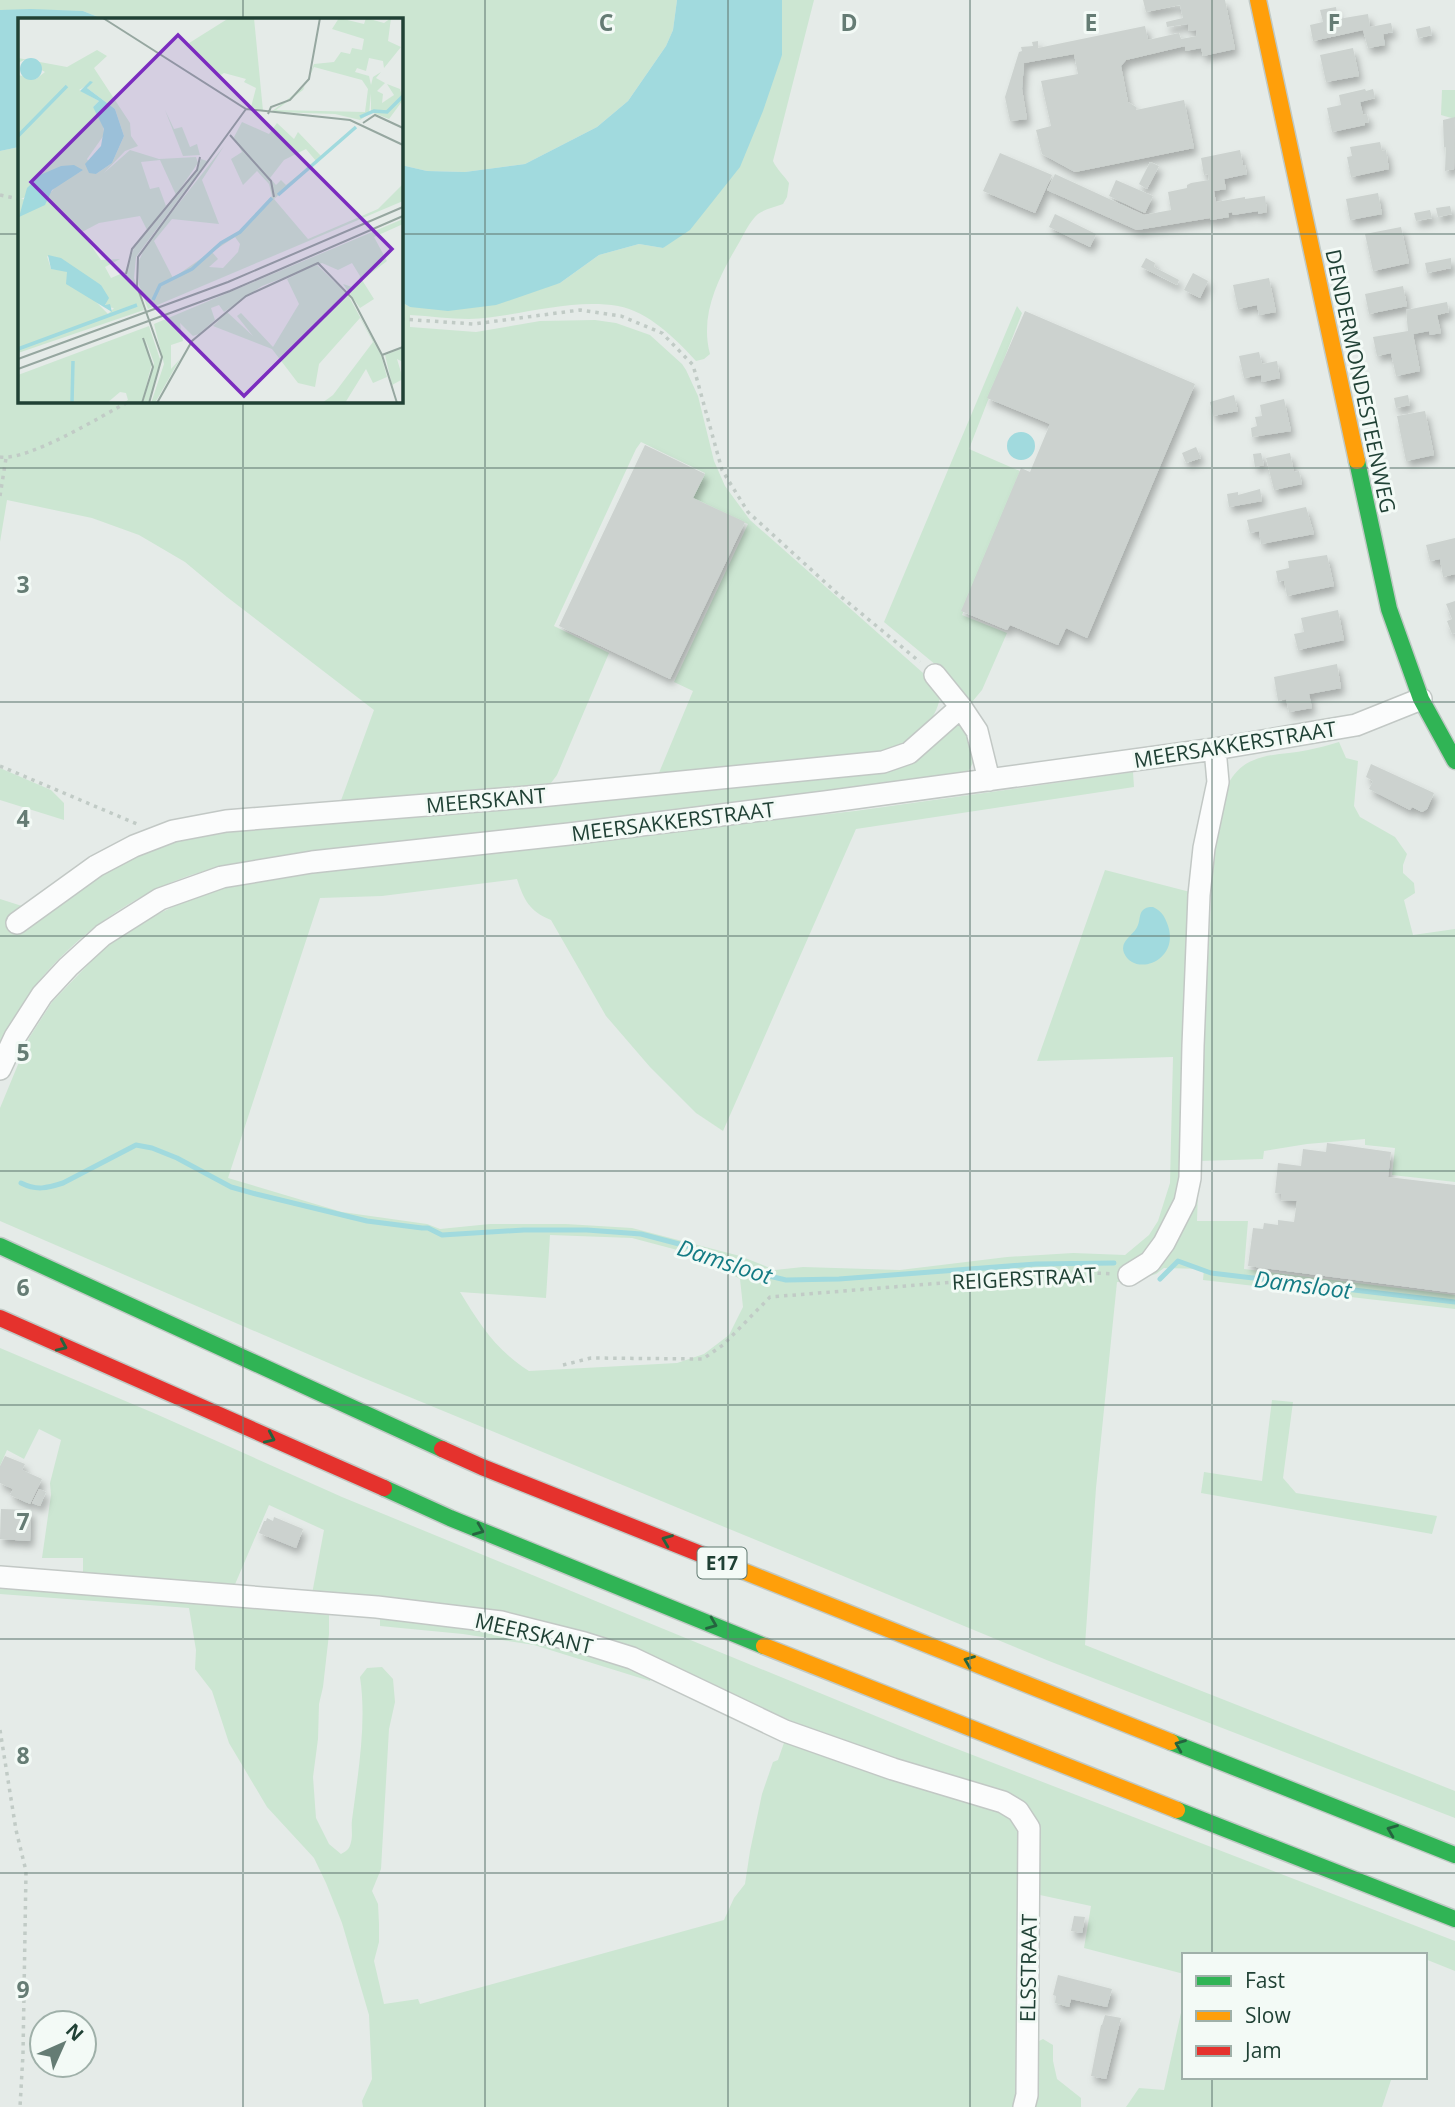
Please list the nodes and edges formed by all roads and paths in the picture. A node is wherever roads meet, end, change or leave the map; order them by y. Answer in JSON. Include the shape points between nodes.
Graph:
{"nodes":[{"id":1,"x":1258,"y":0,"type":"edge"},
{"id":2,"x":0,"y":195,"type":"edge"},
{"id":3,"x":18,"y":199,"type":"edge"},
{"id":4,"x":402,"y":319,"type":"edge"},
{"id":5,"x":128,"y":402,"type":"edge"},
{"id":6,"x":2,"y":457,"type":"edge"},
{"id":7,"x":0,"y":496,"type":"edge"},
{"id":8,"x":935,"y":675,"type":"joint"},
{"id":9,"x":1421,"y":699,"type":"junction"},
{"id":10,"x":961,"y":706,"type":"junction"},
{"id":11,"x":1214,"y":749,"type":"junction"},
{"id":12,"x":1455,"y":761,"type":"edge"},
{"id":13,"x":0,"y":766,"type":"edge"},
{"id":14,"x":989,"y":780,"type":"junction"},
{"id":15,"x":155,"y":838,"type":"junction"},
{"id":16,"x":17,"y":923,"type":"dead end"},
{"id":17,"x":0,"y":1069,"type":"edge"},
{"id":18,"x":0,"y":1246,"type":"edge"},
{"id":19,"x":1129,"y":1275,"type":"joint"},
{"id":20,"x":0,"y":1318,"type":"edge"},
{"id":21,"x":564,"y":1365,"type":"dead end"},
{"id":22,"x":0,"y":1577,"type":"edge"},
{"id":23,"x":0,"y":1730,"type":"edge"},
{"id":24,"x":1029,"y":1828,"type":"joint"},
{"id":25,"x":1455,"y":1855,"type":"edge"},
{"id":26,"x":1455,"y":1919,"type":"edge"},
{"id":27,"x":20,"y":2107,"type":"edge"},
{"id":28,"x":1024,"y":2107,"type":"edge"}],
"edges":[{"from":1,"to":9,"type":"main road","name":"DENDERMONDESTEENWEG","via":[[1389,609]]},
{"from":2,"to":3,"type":"path"},
{"from":4,"to":8,"type":"path","via":[[474,324],[580,310],[621,316],[662,333],[694,365],[722,470],[748,512]]},
{"from":5,"to":6,"type":"path","via":[[29,453]]},
{"from":6,"to":7,"type":"path"},
{"from":8,"to":10,"type":"street"},
{"from":9,"to":11,"type":"street","name":"MEERSAKKERSTRAAT","via":[[1356,724]]},
{"from":9,"to":12,"type":"main road","name":"DENDERMONDESTEENWEG"},
{"from":10,"to":14,"type":"street","via":[[977,731]]},
{"from":10,"to":15,"type":"street","name":"MEERSKANT","via":[[909,753],[883,762],[226,821]]},
{"from":11,"to":14,"type":"street","name":"MEERSAKKERSTRAAT"},
{"from":11,"to":19,"type":"street","via":[[1218,782],[1199,895],[1190,1178],[1185,1202],[1164,1243],[1150,1262]]},
{"from":13,"to":15,"type":"path","via":[[144,826]]},
{"from":14,"to":17,"type":"street","name":"MEERSAKKERSTRAAT","via":[[312,862],[222,877],[160,899],[103,935],[42,995]]},
{"from":15,"to":16,"type":"street","name":"MEERSKANT","via":[[96,866]]},
{"from":25,"to":18,"type":"main road","number":"E17","one_way":true,"via":[[482,1467]]},
{"from":19,"to":21,"type":"path","name":"REIGERSTRAAT","via":[[1077,1272],[770,1297],[703,1359],[591,1359]]},
{"from":20,"to":26,"type":"main road","one_way":true,"via":[[450,1518]]},
{"from":22,"to":24,"type":"street","name":"MEERSKANT","via":[[377,1607],[501,1622],[632,1658],[785,1731],[1003,1802],[1018,1811]]},
{"from":23,"to":27,"type":"path","via":[[26,1871]]},
{"from":24,"to":28,"type":"street","name":"ELSSTRAAT"}]}
